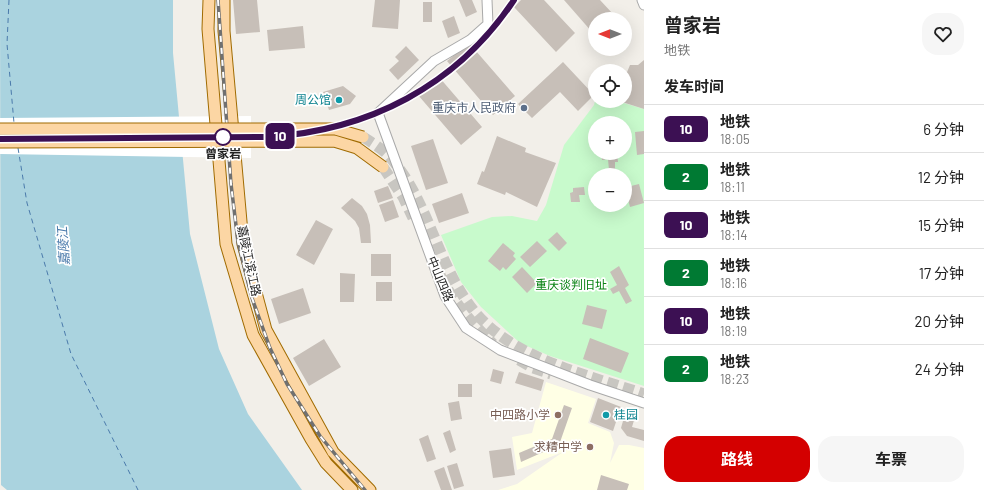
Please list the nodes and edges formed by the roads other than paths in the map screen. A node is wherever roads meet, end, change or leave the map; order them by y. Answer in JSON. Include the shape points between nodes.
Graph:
{"nodes":[{"id":1,"x":209,"y":0,"type":"edge"},
{"id":2,"x":224,"y":0,"type":"edge"},
{"id":3,"x":487,"y":0,"type":"edge"},
{"id":4,"x":642,"y":0,"type":"edge"},
{"id":5,"x":644,"y":5,"type":"edge"},
{"id":6,"x":0,"y":129,"type":"edge"},
{"id":7,"x":363,"y":137,"type":"tunnel mouth"},
{"id":8,"x":0,"y":142,"type":"edge"},
{"id":9,"x":383,"y":167,"type":"tunnel mouth"},
{"id":10,"x":644,"y":403,"type":"edge"},
{"id":11,"x":352,"y":490,"type":"edge"},
{"id":12,"x":370,"y":490,"type":"edge"}],
"edges":[{"from":1,"to":11,"type":"main road","name":"嘉陵江滨江路","via":[[208,29],[226,244],[253,335],[326,463]]},
{"from":2,"to":12,"type":"main road","name":"嘉陵江滨江路","via":[[243,244],[266,330],[333,452]]},
{"from":3,"to":10,"type":"street","name":"中山四路","via":[[488,24],[470,40],[434,61],[378,113],[445,296],[466,328],[500,350]]},
{"from":4,"to":5,"type":"street"},
{"from":6,"to":7,"type":"main road","bridge":true,"via":[[335,129]]},
{"from":8,"to":9,"type":"main road","bridge":true,"via":[[334,141],[356,148]]}]}
